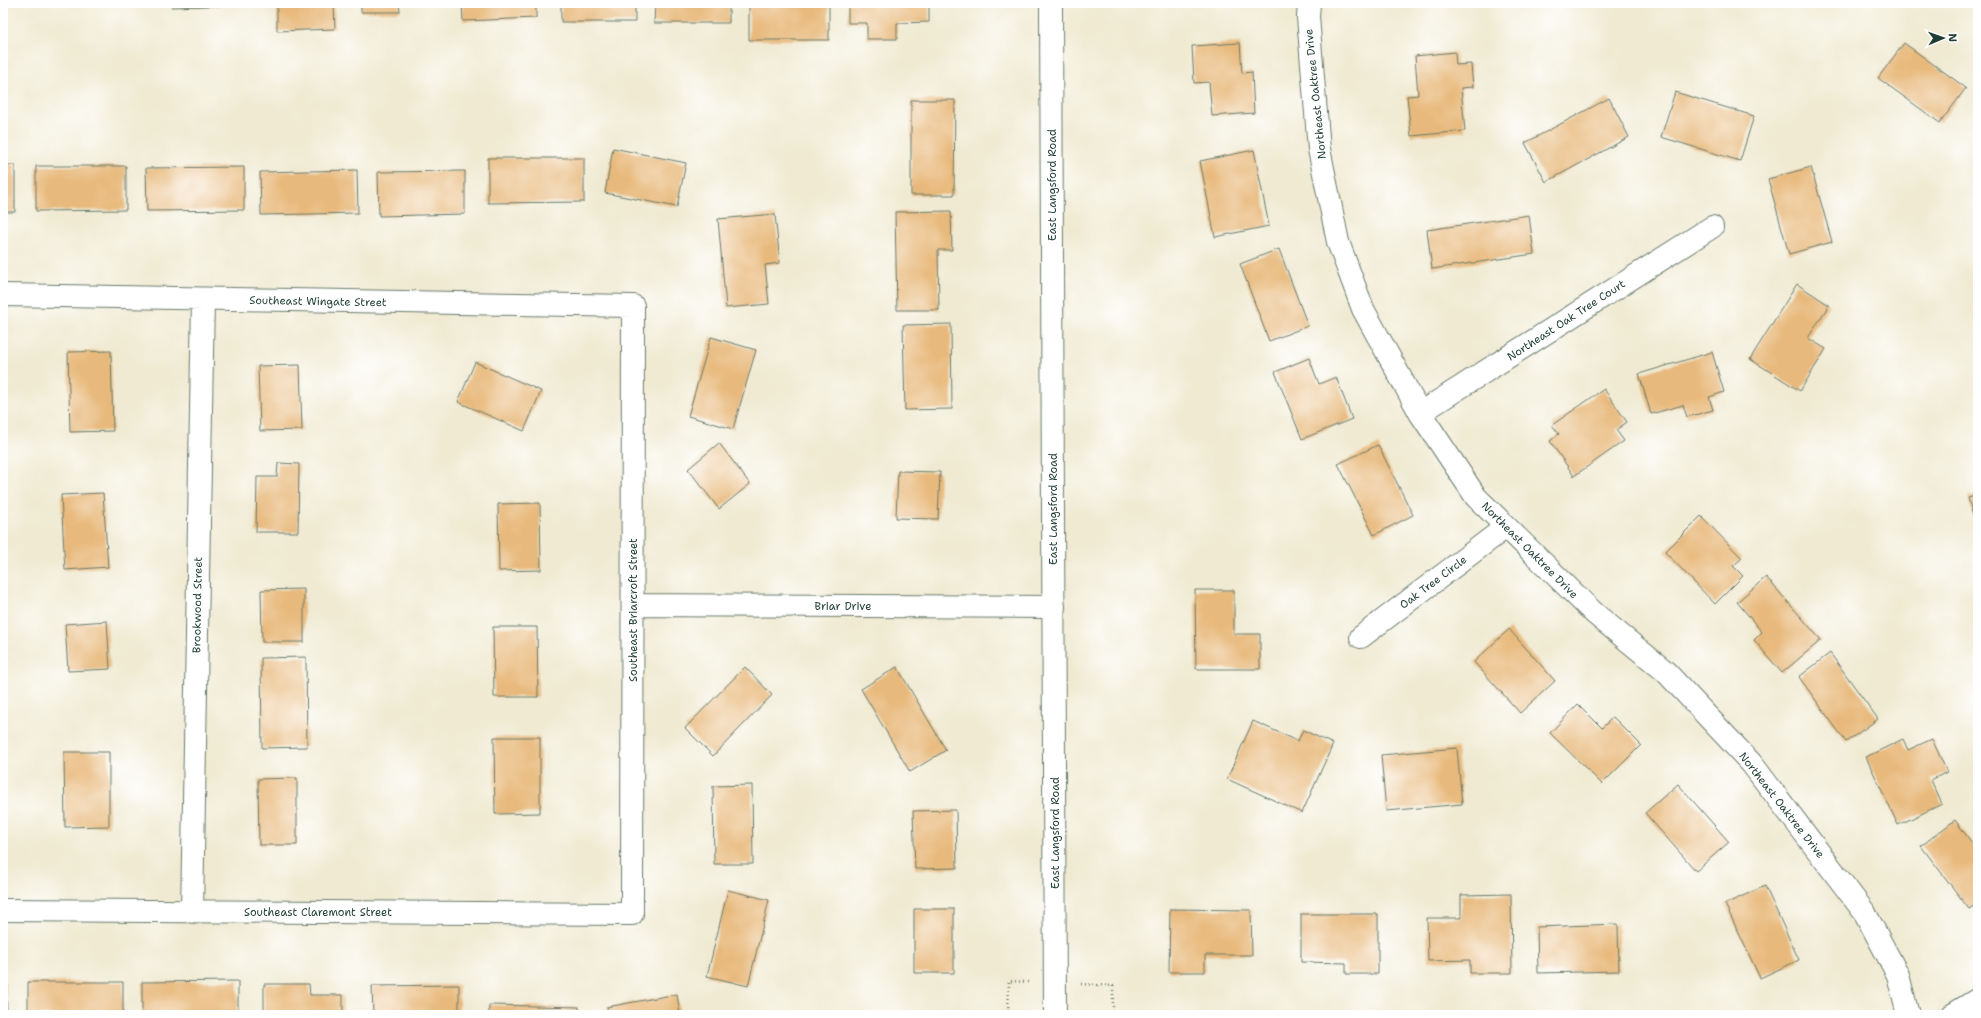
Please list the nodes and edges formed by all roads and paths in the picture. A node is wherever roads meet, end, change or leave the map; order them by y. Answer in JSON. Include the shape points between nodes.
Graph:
{"nodes":[{"id":1,"x":1051,"y":3,"type":"edge"},
{"id":2,"x":1309,"y":3,"type":"edge"},
{"id":3,"x":1712,"y":227,"type":"dead end"},
{"id":4,"x":3,"y":295,"type":"edge"},
{"id":5,"x":203,"y":299,"type":"junction"},
{"id":6,"x":632,"y":306,"type":"joint"},
{"id":7,"x":1420,"y":414,"type":"junction"},
{"id":8,"x":1506,"y":527,"type":"junction"},
{"id":9,"x":633,"y":605,"type":"junction"},
{"id":10,"x":1054,"y":607,"type":"junction"},
{"id":11,"x":1361,"y":637,"type":"dead end"},
{"id":12,"x":3,"y":910,"type":"edge"},
{"id":13,"x":192,"y":912,"type":"junction"},
{"id":14,"x":632,"y":914,"type":"joint"},
{"id":15,"x":1978,"y":999,"type":"edge"},
{"id":16,"x":1055,"y":1015,"type":"edge"},
{"id":17,"x":1908,"y":1015,"type":"edge"},
{"id":18,"x":1952,"y":1015,"type":"edge"}],
"edges":[{"from":1,"to":10,"type":"street","name":"East Langsford Road"},
{"from":2,"to":7,"type":"street","name":"Northeast Oaktree Drive","via":[[1319,149],[1338,242],[1363,309]]},
{"from":3,"to":7,"type":"street","name":"Northeast Oak Tree Court"},
{"from":4,"to":5,"type":"street","name":"Southeast Wingate Street"},
{"from":5,"to":6,"type":"street","name":"Southeast Wingate Street"},
{"from":5,"to":13,"type":"street","name":"Brookwood Street"},
{"from":6,"to":9,"type":"street","name":"Southeast Briarcroft Street"},
{"from":7,"to":8,"type":"street","name":"Northeast Oaktree Drive","via":[[1476,497]]},
{"from":8,"to":11,"type":"street","name":"Oak Tree Circle"},
{"from":8,"to":17,"type":"street","name":"Northeast Oaktree Drive","via":[[1594,613],[1666,672],[1752,764],[1864,913],[1898,975]]},
{"from":9,"to":10,"type":"street","name":"Briar Drive"},
{"from":9,"to":14,"type":"street","name":"Southeast Briarcroft Street"},
{"from":10,"to":16,"type":"street","name":"East Langsford Road"},
{"from":12,"to":13,"type":"street","name":"Southeast Claremont Street"},
{"from":13,"to":14,"type":"street","name":"Southeast Claremont Street"},
{"from":15,"to":18,"type":"street"}]}
